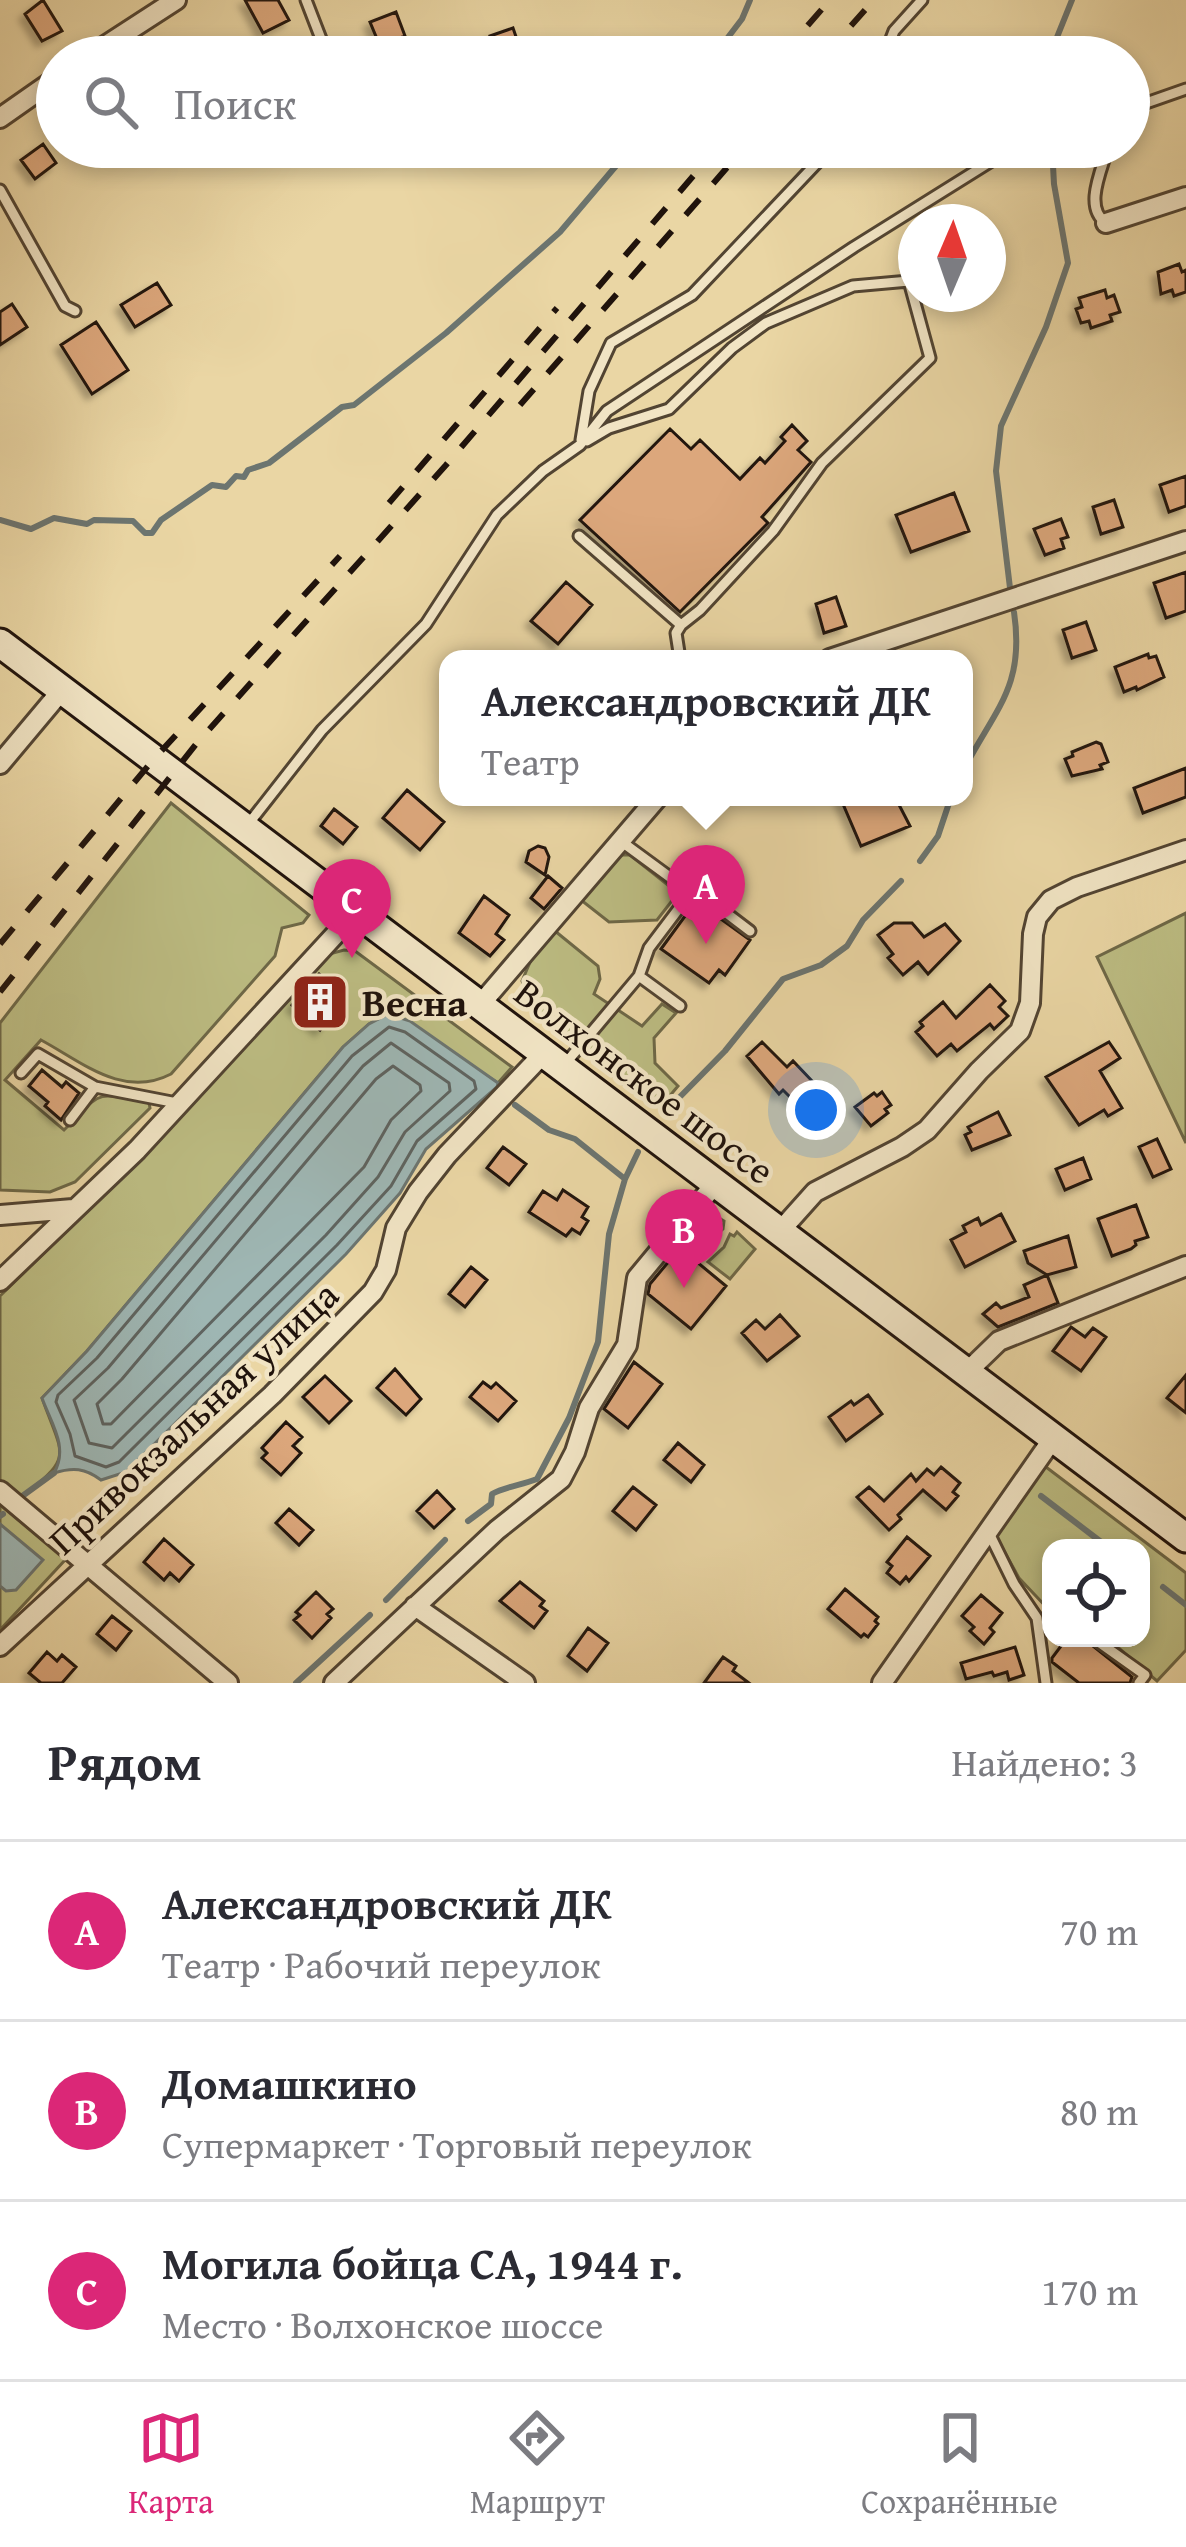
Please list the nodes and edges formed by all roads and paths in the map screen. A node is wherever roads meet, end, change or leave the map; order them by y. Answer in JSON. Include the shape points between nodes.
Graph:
{"nodes":[{"id":1,"x":176,"y":0,"type":"edge"},
{"id":2,"x":305,"y":0,"type":"edge"},
{"id":3,"x":922,"y":0,"type":"edge"},
{"id":4,"x":120,"y":36,"type":"edge"},
{"id":5,"x":320,"y":36,"type":"edge"},
{"id":6,"x":892,"y":36,"type":"edge"},
{"id":7,"x":1186,"y":88,"type":"edge"},
{"id":8,"x":36,"y":93,"type":"edge"},
{"id":9,"x":1150,"y":101,"type":"edge"},
{"id":10,"x":0,"y":118,"type":"edge"},
{"id":11,"x":812,"y":168,"type":"edge"},
{"id":12,"x":980,"y":168,"type":"edge"},
{"id":13,"x":1103,"y":168,"type":"edge"},
{"id":14,"x":0,"y":190,"type":"edge"},
{"id":15,"x":1186,"y":197,"type":"edge"},
{"id":16,"x":1106,"y":223,"type":"joint"},
{"id":17,"x":76,"y":311,"type":"dead end"},
{"id":18,"x":580,"y":446,"type":"junction"},
{"id":19,"x":579,"y":536,"type":"dead end"},
{"id":20,"x":1186,"y":541,"type":"edge"},
{"id":21,"x":681,"y":625,"type":"junction"},
{"id":22,"x":0,"y":643,"type":"edge"},
{"id":23,"x":679,"y":650,"type":"edge"},
{"id":24,"x":857,"y":650,"type":"edge"},
{"id":25,"x":62,"y":690,"type":"junction"},
{"id":26,"x":0,"y":764,"type":"edge"},
{"id":27,"x":650,"y":806,"type":"edge"},
{"id":28,"x":246,"y":827,"type":"junction"},
{"id":29,"x":621,"y":840,"type":"junction"},
{"id":30,"x":1186,"y":850,"type":"edge"},
{"id":31,"x":686,"y":889,"type":"junction"},
{"id":32,"x":355,"y":914,"type":"junction"},
{"id":33,"x":750,"y":931,"type":"dead end"},
{"id":34,"x":639,"y":976,"type":"junction"},
{"id":35,"x":479,"y":1006,"type":"junction"},
{"id":36,"x":680,"y":1006,"type":"dead end"},
{"id":37,"x":553,"y":1061,"type":"junction"},
{"id":38,"x":21,"y":1073,"type":"dead end"},
{"id":39,"x":95,"y":1087,"type":"junction"},
{"id":40,"x":177,"y":1103,"type":"junction"},
{"id":41,"x":70,"y":1120,"type":"dead end"},
{"id":42,"x":715,"y":1184,"type":"junction"},
{"id":43,"x":73,"y":1209,"type":"junction"},
{"id":44,"x":0,"y":1215,"type":"edge"},
{"id":45,"x":781,"y":1231,"type":"junction"},
{"id":46,"x":1186,"y":1266,"type":"edge"},
{"id":47,"x":0,"y":1281,"type":"edge"},
{"id":48,"x":967,"y":1372,"type":"junction"},
{"id":49,"x":1054,"y":1437,"type":"junction"},
{"id":50,"x":0,"y":1492,"type":"edge"},
{"id":51,"x":988,"y":1531,"type":"junction"},
{"id":52,"x":1186,"y":1538,"type":"edge"},
{"id":53,"x":86,"y":1564,"type":"junction"},
{"id":54,"x":415,"y":1606,"type":"junction"},
{"id":55,"x":1036,"y":1618,"type":"junction"},
{"id":56,"x":1042,"y":1620,"type":"edge"},
{"id":57,"x":0,"y":1646,"type":"edge"},
{"id":58,"x":1104,"y":1647,"type":"edge"},
{"id":59,"x":1146,"y":1680,"type":"edge"},
{"id":60,"x":228,"y":1683,"type":"edge"},
{"id":61,"x":334,"y":1683,"type":"edge"},
{"id":62,"x":525,"y":1683,"type":"edge"},
{"id":63,"x":882,"y":1683,"type":"edge"},
{"id":64,"x":1046,"y":1683,"type":"edge"}],
"edges":[{"from":1,"to":4,"type":"street"},
{"from":2,"to":5,"type":"lane"},
{"from":3,"to":6,"type":"lane"},
{"from":7,"to":9,"type":"lane"},
{"from":8,"to":10,"type":"street"},
{"from":11,"to":18,"type":"lane","via":[[692,296],[611,344],[589,391]]},
{"from":12,"to":18,"type":"lane","via":[[607,411]]},
{"from":13,"to":16,"type":"lane","via":[[1094,206]]},
{"from":14,"to":17,"type":"lane","via":[[65,306]]},
{"from":15,"to":16,"type":"street"},
{"from":18,"to":21,"type":"lane","via":[[669,409],[766,323],[854,286],[909,281],[930,358],[821,463],[773,531]]},
{"from":18,"to":28,"type":"lane","via":[[496,514],[426,624],[322,730]]},
{"from":19,"to":21,"type":"lane"},
{"from":20,"to":24,"type":"street"},
{"from":21,"to":23,"type":"lane"},
{"from":22,"to":25,"type":"main road","name":"Волхонское шоссе"},
{"from":25,"to":26,"type":"street"},
{"from":25,"to":28,"type":"main road","name":"Волхонское шоссе"},
{"from":27,"to":29,"type":"street"},
{"from":28,"to":32,"type":"main road","name":"Волхонское шоссе"},
{"from":29,"to":31,"type":"lane"},
{"from":29,"to":35,"type":"street"},
{"from":30,"to":45,"type":"street","via":[[1051,900],[1033,934],[1021,1031],[927,1130],[815,1192]]},
{"from":31,"to":33,"type":"lane"},
{"from":31,"to":34,"type":"lane"},
{"from":32,"to":35,"type":"main road","name":"Волхонское шоссе"},
{"from":32,"to":40,"type":"street"},
{"from":34,"to":36,"type":"lane"},
{"from":34,"to":37,"type":"lane"},
{"from":35,"to":37,"type":"main road","name":"Волхонское шоссе"},
{"from":37,"to":42,"type":"main road","name":"Волхонское шоссе"},
{"from":37,"to":53,"type":"street","name":"Привокзальная улица","via":[[447,1155],[418,1192],[373,1292]]},
{"from":38,"to":39,"type":"lane","via":[[38,1054]]},
{"from":39,"to":40,"type":"lane"},
{"from":39,"to":41,"type":"lane"},
{"from":40,"to":43,"type":"street"},
{"from":42,"to":45,"type":"main road","name":"Волхонское шоссе"},
{"from":42,"to":54,"type":"street","via":[[637,1279],[627,1345],[561,1479]]},
{"from":43,"to":44,"type":"street"},
{"from":43,"to":47,"type":"street"},
{"from":45,"to":48,"type":"main road","name":"Волхонское шоссе"},
{"from":46,"to":48,"type":"street","via":[[994,1343]]},
{"from":48,"to":49,"type":"main road","name":"Волхонское шоссе"},
{"from":49,"to":51,"type":"street"},
{"from":49,"to":52,"type":"main road","name":"Волхонское шоссе"},
{"from":50,"to":53,"type":"street"},
{"from":51,"to":55,"type":"lane"},
{"from":51,"to":63,"type":"street"},
{"from":53,"to":57,"type":"street","name":"Привокзальная улица"},
{"from":53,"to":60,"type":"street"},
{"from":54,"to":61,"type":"street"},
{"from":54,"to":62,"type":"street"},
{"from":55,"to":56,"type":"lane"},
{"from":55,"to":64,"type":"lane"},
{"from":58,"to":59,"type":"lane"}]}
